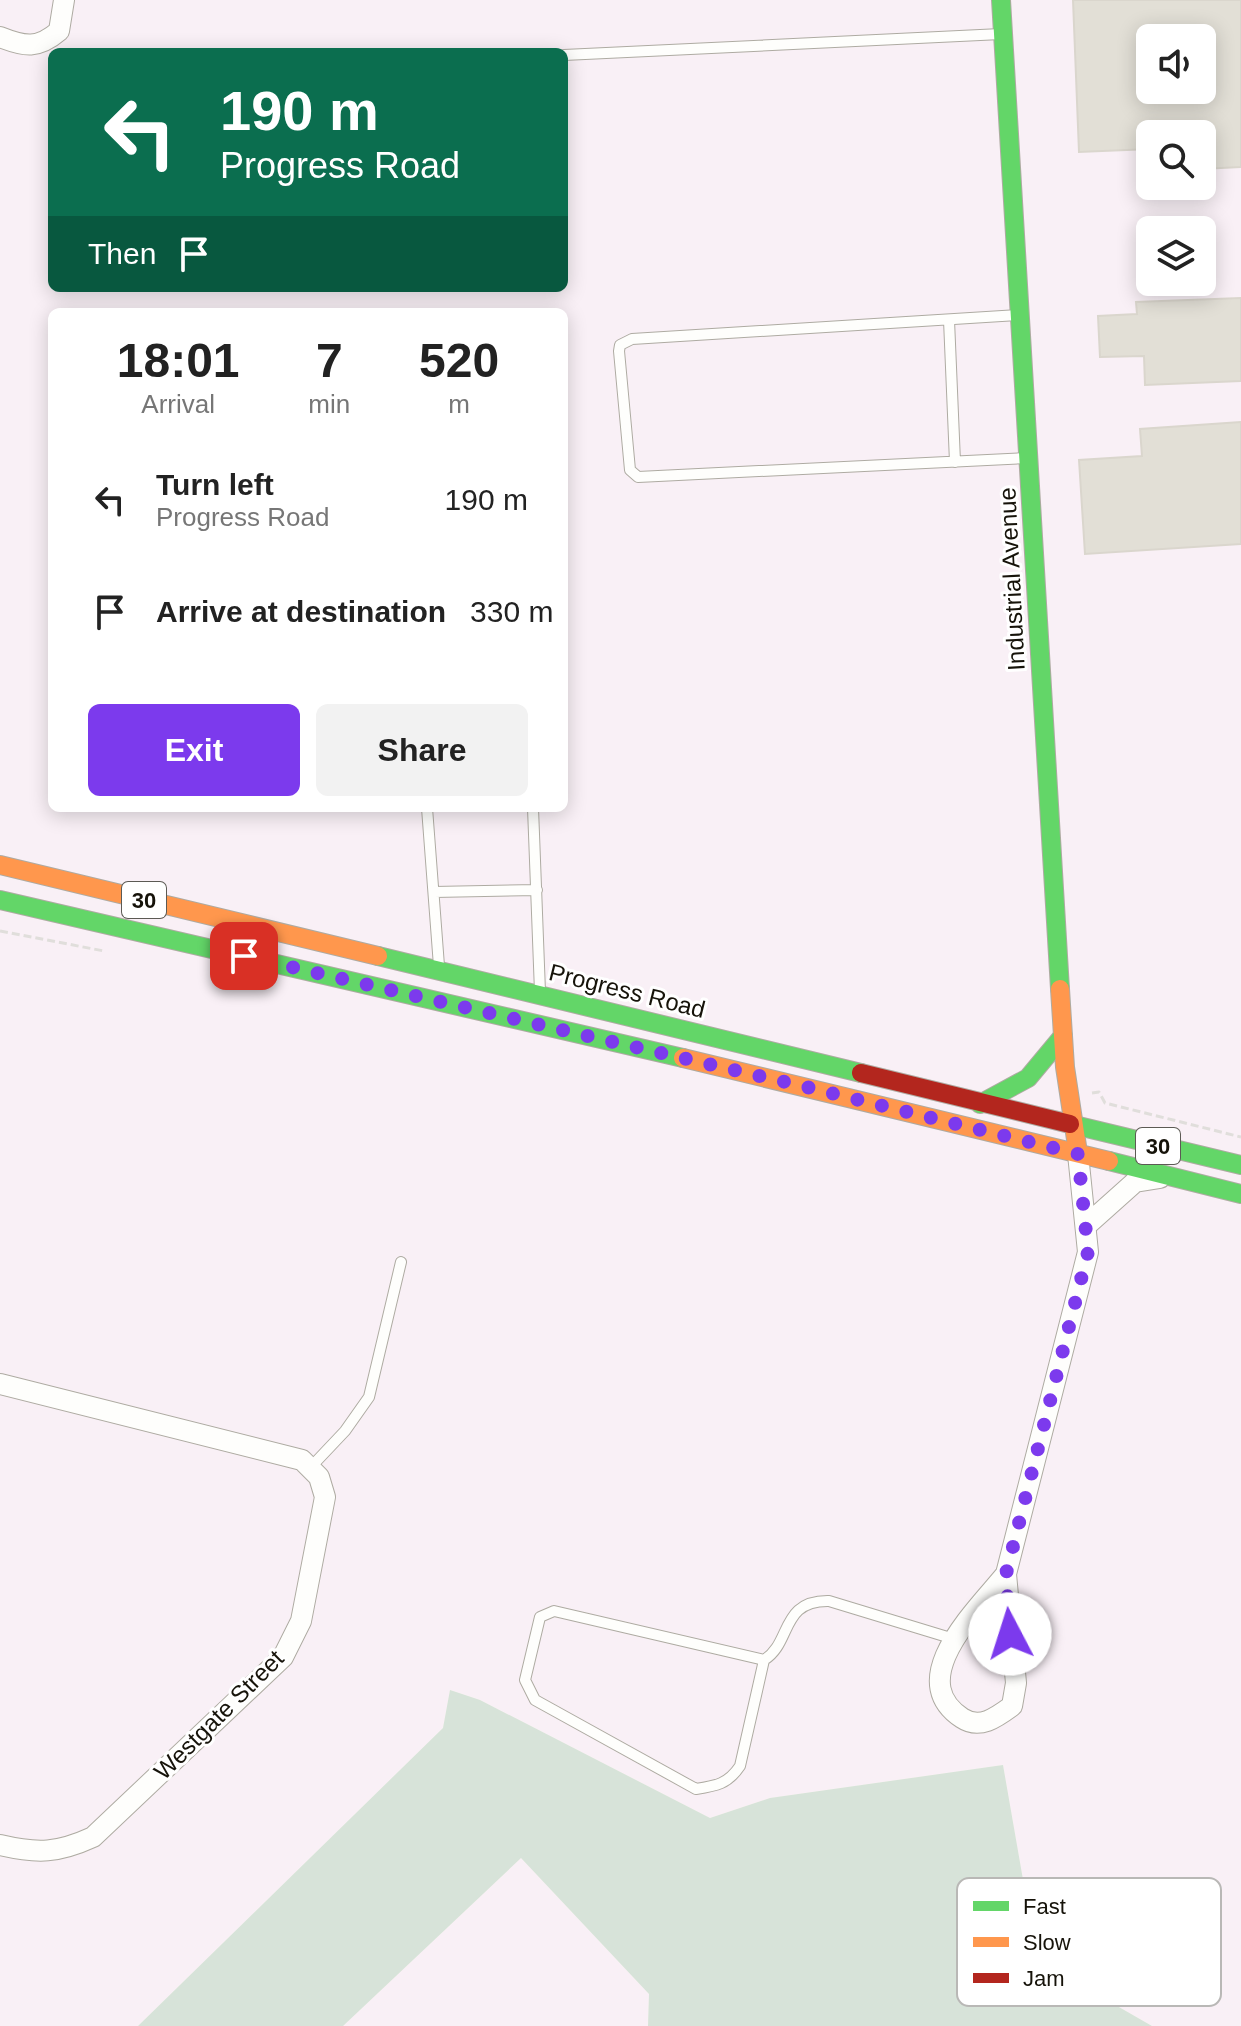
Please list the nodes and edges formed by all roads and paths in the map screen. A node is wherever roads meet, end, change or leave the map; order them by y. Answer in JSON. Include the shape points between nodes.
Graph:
{"nodes":[{"id":1,"x":64,"y":0,"type":"edge"},
{"id":2,"x":1001,"y":0,"type":"edge"},
{"id":3,"x":1003,"y":34,"type":"junction"},
{"id":4,"x":0,"y":37,"type":"edge"},
{"id":5,"x":568,"y":55,"type":"edge"},
{"id":6,"x":1021,"y":315,"type":"junction"},
{"id":7,"x":949,"y":320,"type":"junction"},
{"id":8,"x":1030,"y":458,"type":"junction"},
{"id":9,"x":955,"y":462,"type":"junction"},
{"id":10,"x":427,"y":812,"type":"edge"},
{"id":11,"x":533,"y":812,"type":"edge"},
{"id":12,"x":0,"y":865,"type":"edge"},
{"id":13,"x":537,"y":890,"type":"junction"},
{"id":14,"x":434,"y":892,"type":"junction"},
{"id":15,"x":0,"y":903,"type":"edge"},
{"id":16,"x":439,"y":971,"type":"junction"},
{"id":17,"x":540,"y":994,"type":"junction"},
{"id":18,"x":1063,"y":1036,"type":"junction"},
{"id":19,"x":1069,"y":1094,"type":"junction"},
{"id":20,"x":980,"y":1104,"type":"junction"},
{"id":21,"x":1074,"y":1126,"type":"junction"},
{"id":22,"x":1241,"y":1137,"type":"edge"},
{"id":23,"x":1078,"y":1154,"type":"junction"},
{"id":24,"x":1241,"y":1165,"type":"edge"},
{"id":25,"x":1170,"y":1176,"type":"junction"},
{"id":26,"x":1241,"y":1194,"type":"edge"},
{"id":27,"x":1088,"y":1224,"type":"junction"},
{"id":28,"x":401,"y":1262,"type":"dead end"},
{"id":29,"x":0,"y":1384,"type":"edge"},
{"id":30,"x":310,"y":1468,"type":"junction"},
{"id":31,"x":1006,"y":1574,"type":"junction"},
{"id":32,"x":955,"y":1640,"type":"junction"},
{"id":33,"x":764,"y":1660,"type":"junction"},
{"id":34,"x":0,"y":1845,"type":"edge"}],
"edges":[{"from":1,"to":4,"type":"street","via":[[59,31],[45,43],[29,47]]},
{"from":2,"to":3,"type":"main road","name":"Industrial Avenue"},
{"from":3,"to":5,"type":"lane"},
{"from":3,"to":6,"type":"main road","name":"Industrial Avenue"},
{"from":6,"to":7,"type":"lane"},
{"from":6,"to":8,"type":"main road","name":"Industrial Avenue"},
{"from":7,"to":9,"type":"lane"},
{"from":7,"to":9,"type":"lane","via":[[632,339],[619,351],[630,470],[638,477]]},
{"from":8,"to":9,"type":"lane"},
{"from":8,"to":18,"type":"main road","name":"Industrial Avenue"},
{"from":10,"to":14,"type":"lane"},
{"from":11,"to":13,"type":"lane"},
{"from":12,"to":16,"type":"main road","name":"Progress Road","number":"30"},
{"from":13,"to":14,"type":"lane"},
{"from":13,"to":17,"type":"lane"},
{"from":14,"to":16,"type":"lane"},
{"from":15,"to":23,"type":"main road","number":"30","via":[[809,1087]]},
{"from":16,"to":17,"type":"main road","name":"Progress Road","number":"30"},
{"from":17,"to":20,"type":"main road","name":"Progress Road","number":"30"},
{"from":18,"to":19,"type":"main road","name":"Industrial Avenue"},
{"from":18,"to":20,"type":"main road","via":[[1031,1078]]},
{"from":19,"to":21,"type":"main road","name":"Industrial Avenue"},
{"from":19,"to":22,"type":"path","via":[[1099,1092],[1105,1103]]},
{"from":20,"to":21,"type":"main road","name":"Progress Road","number":"30"},
{"from":21,"to":23,"type":"main road","name":"Industrial Avenue"},
{"from":21,"to":24,"type":"main road","name":"Progress Road","number":"30"},
{"from":23,"to":25,"type":"main road","number":"30"},
{"from":23,"to":27,"type":"street"},
{"from":25,"to":26,"type":"main road","number":"30"},
{"from":25,"to":27,"type":"street","via":[[1135,1182]]},
{"from":27,"to":31,"type":"street","via":[[1088,1252]]},
{"from":28,"to":30,"type":"lane","via":[[369,1397]]},
{"from":29,"to":30,"type":"street","via":[[252,1445],[302,1460]]},
{"from":30,"to":34,"type":"street","name":"Westgate Street","via":[[325,1497],[301,1621],[283,1657],[93,1837],[64,1851]]},
{"from":31,"to":32,"type":"street"},
{"from":31,"to":32,"type":"street","via":[[1016,1683],[1012,1706],[989,1722],[966,1721],[945,1706],[937,1683],[944,1655]]},
{"from":32,"to":33,"type":"lane","via":[[815,1600],[800,1608]]},
{"from":33,"to":33,"type":"lane","via":[[554,1611],[540,1617],[525,1680],[535,1700],[696,1789],[718,1786],[740,1766]]}]}
